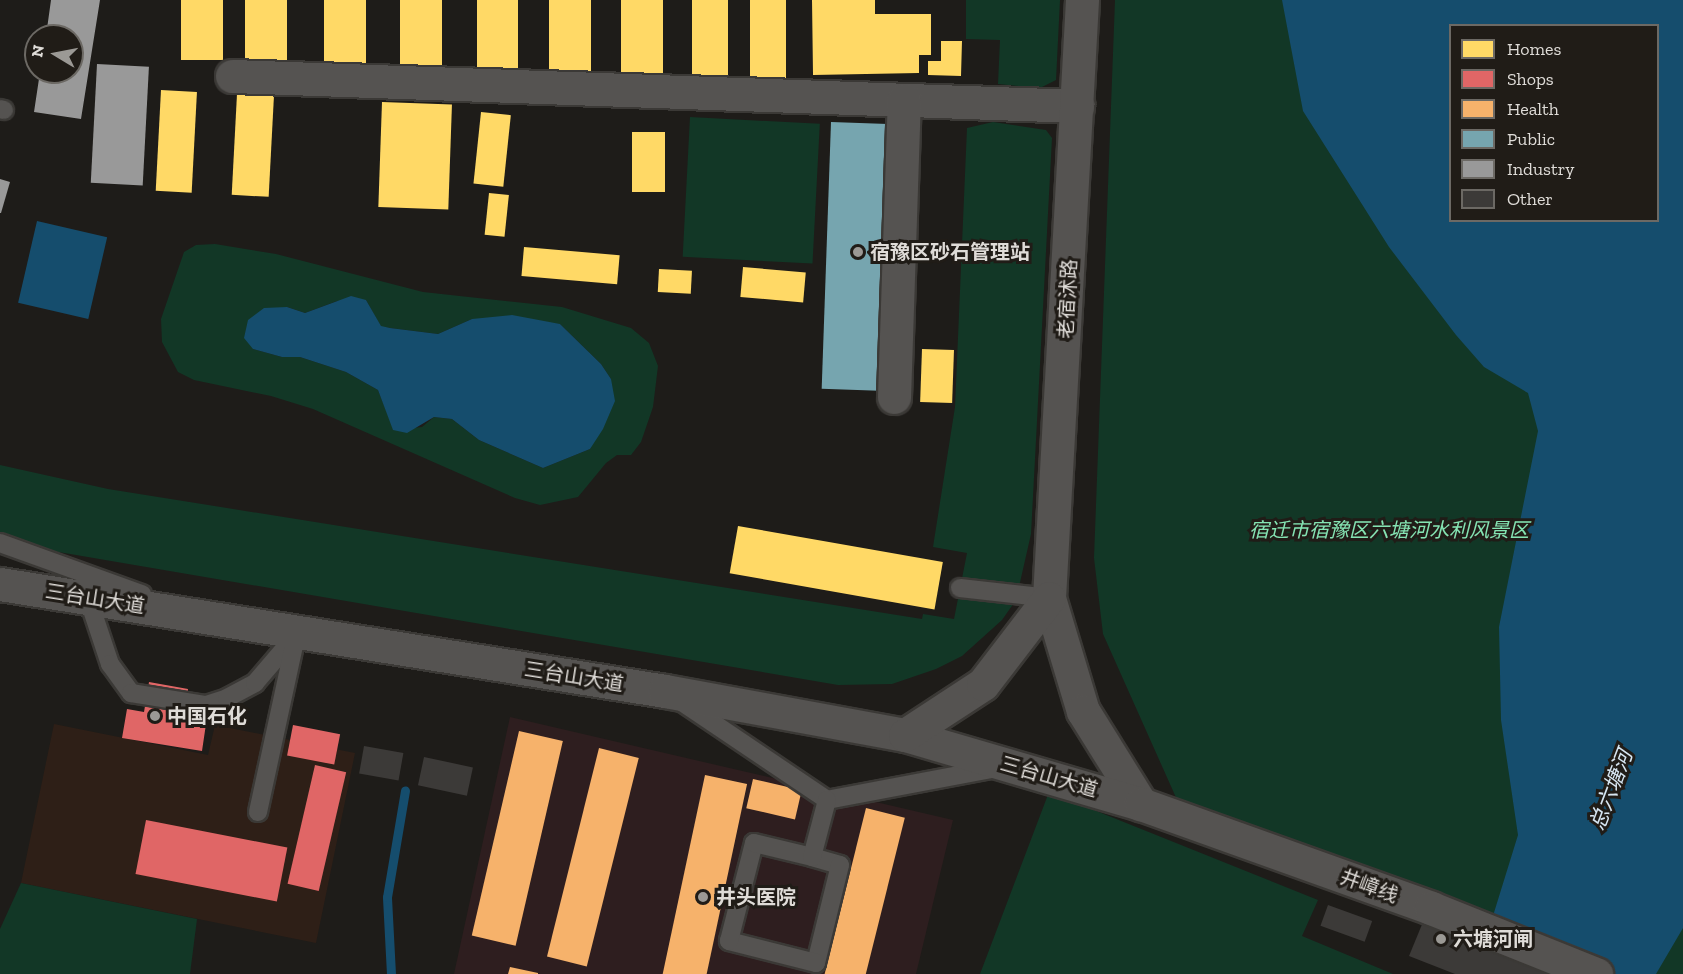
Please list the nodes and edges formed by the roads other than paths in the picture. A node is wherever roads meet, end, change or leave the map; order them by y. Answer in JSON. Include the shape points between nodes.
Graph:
{"nodes":[{"id":1,"x":1082,"y":0,"type":"edge"},
{"id":2,"x":232,"y":76,"type":"dead end"},
{"id":3,"x":904,"y":100,"type":"junction"},
{"id":4,"x":1077,"y":106,"type":"junction"},
{"id":5,"x":894,"y":397,"type":"dead end"},
{"id":6,"x":0,"y":543,"type":"edge"},
{"id":7,"x":0,"y":584,"type":"edge"},
{"id":8,"x":960,"y":588,"type":"dead end"},
{"id":9,"x":88,"y":598,"type":"junction"},
{"id":10,"x":1049,"y":598,"type":"junction"},
{"id":11,"x":212,"y":618,"type":"junction"},
{"id":12,"x":297,"y":634,"type":"junction"},
{"id":13,"x":665,"y":691,"type":"junction"},
{"id":14,"x":905,"y":735,"type":"junction"},
{"id":15,"x":1009,"y":766,"type":"junction"},
{"id":16,"x":827,"y":800,"type":"junction"},
{"id":17,"x":1141,"y":804,"type":"junction"},
{"id":18,"x":258,"y":812,"type":"dead end"},
{"id":19,"x":812,"y":857,"type":"junction"},
{"id":20,"x":1596,"y":974,"type":"edge"}],
"edges":[{"from":1,"to":4,"type":"main road","name":"老宿沭路"},
{"from":2,"to":3,"type":"main road"},
{"from":3,"to":4,"type":"main road"},
{"from":3,"to":5,"type":"main road"},
{"from":4,"to":10,"type":"main road","name":"老宿沭路"},
{"from":6,"to":11,"type":"lane"},
{"from":7,"to":9,"type":"main road","name":"三台山大道"},
{"from":8,"to":10,"type":"lane"},
{"from":9,"to":11,"type":"main road","name":"三台山大道"},
{"from":9,"to":12,"type":"lane","via":[[110,664],[131,693],[206,705],[227,698],[255,683]]},
{"from":10,"to":14,"type":"main road","via":[[983,684]]},
{"from":10,"to":17,"type":"main road","name":"老宿沭路","via":[[1083,711]]},
{"from":11,"to":12,"type":"main road","name":"三台山大道"},
{"from":12,"to":13,"type":"main road","name":"三台山大道"},
{"from":12,"to":18,"type":"lane"},
{"from":13,"to":14,"type":"main road","name":"三台山大道"},
{"from":13,"to":16,"type":"lane"},
{"from":14,"to":15,"type":"main road","name":"三台山大道"},
{"from":15,"to":16,"type":"lane"},
{"from":15,"to":17,"type":"main road","name":"三台山大道"},
{"from":16,"to":19,"type":"lane"},
{"from":17,"to":20,"type":"main road","name":"井嶂线","via":[[1431,908]]},
{"from":19,"to":19,"type":"lane","via":[[754,843],[729,941],[816,963],[840,865]]}]}
